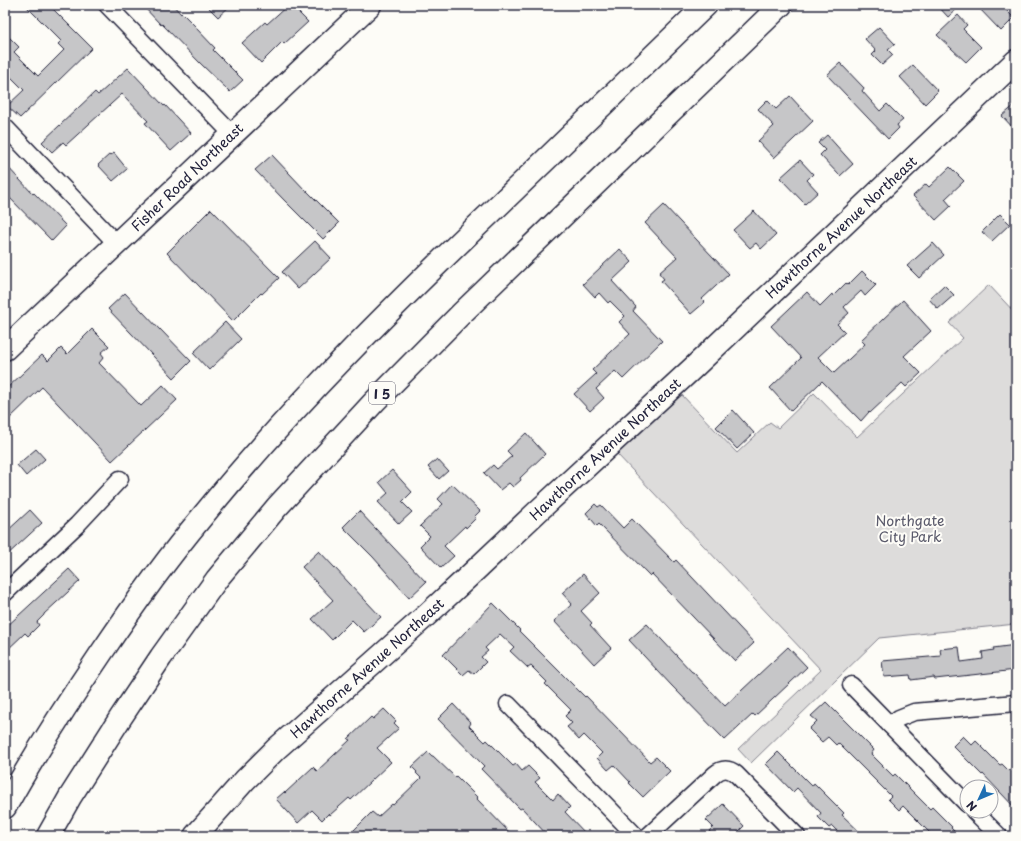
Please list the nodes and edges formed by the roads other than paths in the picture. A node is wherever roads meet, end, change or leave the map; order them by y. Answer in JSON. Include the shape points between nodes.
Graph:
{"nodes":[{"id":1,"x":107,"y":5,"type":"edge"},
{"id":2,"x":370,"y":5,"type":"edge"},
{"id":3,"x":706,"y":5,"type":"edge"},
{"id":4,"x":781,"y":5,"type":"edge"},
{"id":5,"x":1016,"y":61,"type":"edge"},
{"id":6,"x":5,"y":127,"type":"edge"},
{"id":7,"x":232,"y":134,"type":"junction"},
{"id":8,"x":117,"y":244,"type":"junction"},
{"id":9,"x":5,"y":349,"type":"edge"},
{"id":10,"x":120,"y":479,"type":"dead end"},
{"id":11,"x":5,"y":593,"type":"edge"},
{"id":12,"x":851,"y":685,"type":"dead end"},
{"id":13,"x":1016,"y":703,"type":"edge"},
{"id":14,"x":508,"y":704,"type":"dead end"},
{"id":15,"x":890,"y":725,"type":"junction"},
{"id":16,"x":959,"y":796,"type":"edge"},
{"id":17,"x":5,"y":807,"type":"edge"},
{"id":18,"x":982,"y":819,"type":"edge"},
{"id":19,"x":48,"y":836,"type":"edge"},
{"id":20,"x":195,"y":836,"type":"edge"},
{"id":21,"x":636,"y":836,"type":"edge"},
{"id":22,"x":648,"y":836,"type":"edge"},
{"id":23,"x":798,"y":836,"type":"edge"},
{"id":24,"x":998,"y":836,"type":"edge"}],
"edges":[{"from":1,"to":7,"type":"street"},
{"from":2,"to":7,"type":"main road","name":"Fisher Road Northeast"},
{"from":3,"to":17,"type":"main road","via":[[438,263],[276,429],[199,519],[127,616],[84,678]]},
{"from":4,"to":19,"type":"main road","number":"I 5","via":[[461,314],[375,400],[277,507],[217,579],[161,657],[70,797]]},
{"from":5,"to":20,"type":"main road","name":"Hawthorne Avenue Northeast","via":[[693,368],[464,581],[276,750]]},
{"from":6,"to":8,"type":"street"},
{"from":7,"to":8,"type":"main road","name":"Fisher Road Northeast"},
{"from":8,"to":9,"type":"main road","name":"Fisher Road Northeast"},
{"from":10,"to":11,"type":"street","via":[[77,525]]},
{"from":12,"to":15,"type":"street"},
{"from":13,"to":15,"type":"street","via":[[914,712]]},
{"from":14,"to":21,"type":"street"},
{"from":15,"to":16,"type":"street"},
{"from":18,"to":24,"type":"street"},
{"from":22,"to":23,"type":"street","via":[[715,774],[726,769],[732,770]]}]}
